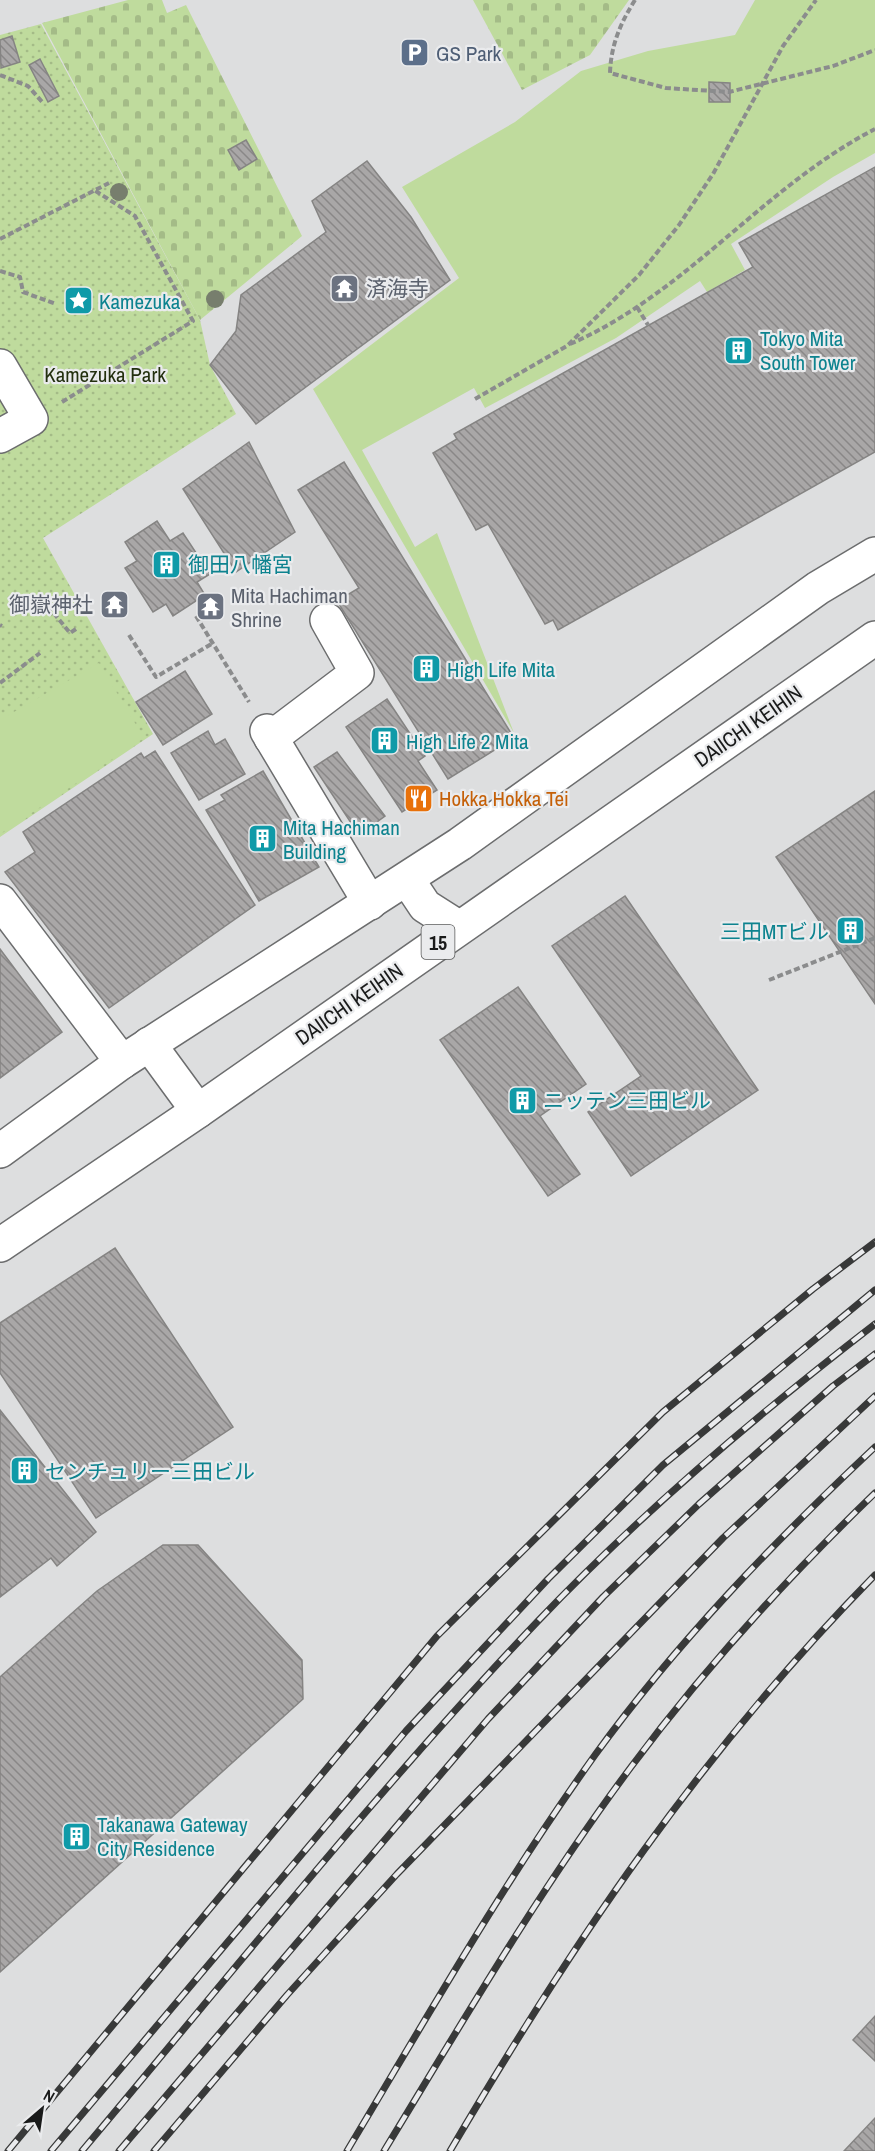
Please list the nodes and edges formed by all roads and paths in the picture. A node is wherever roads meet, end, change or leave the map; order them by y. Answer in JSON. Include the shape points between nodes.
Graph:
{"nodes":[{"id":1,"x":635,"y":0,"type":"edge"},
{"id":2,"x":816,"y":0,"type":"edge"},
{"id":3,"x":875,"y":50,"type":"edge"},
{"id":4,"x":0,"y":75,"type":"edge"},
{"id":5,"x":763,"y":83,"type":"junction"},
{"id":6,"x":43,"y":103,"type":"dead end"},
{"id":7,"x":875,"y":129,"type":"edge"},
{"id":8,"x":110,"y":183,"type":"dead end"},
{"id":9,"x":94,"y":190,"type":"junction"},
{"id":10,"x":0,"y":239,"type":"edge"},
{"id":11,"x":0,"y":271,"type":"edge"},
{"id":12,"x":56,"y":304,"type":"dead end"},
{"id":13,"x":637,"y":307,"type":"junction"},
{"id":14,"x":648,"y":325,"type":"dead end"},
{"id":15,"x":567,"y":346,"type":"junction"},
{"id":16,"x":0,"y":366,"type":"edge"},
{"id":17,"x":475,"y":399,"type":"dead end"},
{"id":18,"x":31,"y":419,"type":"junction"},
{"id":19,"x":0,"y":436,"type":"edge"},
{"id":20,"x":875,"y":554,"type":"edge"},
{"id":21,"x":48,"y":606,"type":"dead end"},
{"id":22,"x":196,"y":616,"type":"dead end"},
{"id":23,"x":327,"y":620,"type":"dead end"},
{"id":24,"x":76,"y":629,"type":"dead end"},
{"id":25,"x":129,"y":635,"type":"dead end"},
{"id":26,"x":875,"y":638,"type":"edge"},
{"id":27,"x":213,"y":643,"type":"junction"},
{"id":28,"x":40,"y":653,"type":"dead end"},
{"id":29,"x":0,"y":683,"type":"edge"},
{"id":30,"x":245,"y":695,"type":"dead end"},
{"id":31,"x":407,"y":879,"type":"junction"},
{"id":32,"x":0,"y":901,"type":"edge"},
{"id":33,"x":370,"y":903,"type":"junction"},
{"id":34,"x":458,"y":927,"type":"junction"},
{"id":35,"x":875,"y":938,"type":"edge"},
{"id":36,"x":769,"y":980,"type":"dead end"},
{"id":37,"x":136,"y":1053,"type":"junction"},
{"id":38,"x":198,"y":1111,"type":"junction"},
{"id":39,"x":0,"y":1151,"type":"edge"},
{"id":40,"x":0,"y":1245,"type":"edge"}],
"edges":[{"from":1,"to":5,"type":"path","via":[[620,23],[611,50],[610,73],[666,88],[729,92]]},
{"from":2,"to":5,"type":"path","via":[[783,46]]},
{"from":3,"to":5,"type":"path","via":[[834,66]]},
{"from":4,"to":6,"type":"path","via":[[28,86]]},
{"from":5,"to":15,"type":"path","via":[[730,147],[679,225],[639,275]]},
{"from":7,"to":13,"type":"path","via":[[819,162],[712,252]]},
{"from":8,"to":9,"type":"path"},
{"from":9,"to":10,"type":"path"},
{"from":9,"to":18,"type":"path","via":[[135,216],[193,321]]},
{"from":11,"to":12,"type":"path","via":[[20,277],[23,292]]},
{"from":13,"to":14,"type":"path"},
{"from":13,"to":15,"type":"path","via":[[606,329]]},
{"from":15,"to":17,"type":"path"},
{"from":16,"to":18,"type":"main road"},
{"from":18,"to":19,"type":"main road"},
{"from":20,"to":31,"type":"main road","via":[[818,588]]},
{"from":21,"to":24,"type":"path","via":[[70,633]]},
{"from":22,"to":27,"type":"path"},
{"from":23,"to":33,"type":"main road","via":[[357,673],[269,735]]},
{"from":25,"to":27,"type":"path","via":[[156,677]]},
{"from":26,"to":34,"type":"main road","name":"DAIICHI KEIHIN","number":"15"},
{"from":27,"to":30,"type":"path"},
{"from":28,"to":29,"type":"path"},
{"from":31,"to":33,"type":"main road"},
{"from":31,"to":34,"type":"main road","via":[[424,906]]},
{"from":32,"to":37,"type":"main road"},
{"from":33,"to":37,"type":"main road"},
{"from":34,"to":38,"type":"main road","name":"DAIICHI KEIHIN","number":"15"},
{"from":35,"to":36,"type":"path"},
{"from":37,"to":38,"type":"main road"},
{"from":37,"to":39,"type":"main road"},
{"from":38,"to":40,"type":"main road","name":"DAIICHI KEIHIN","number":"15"}]}
